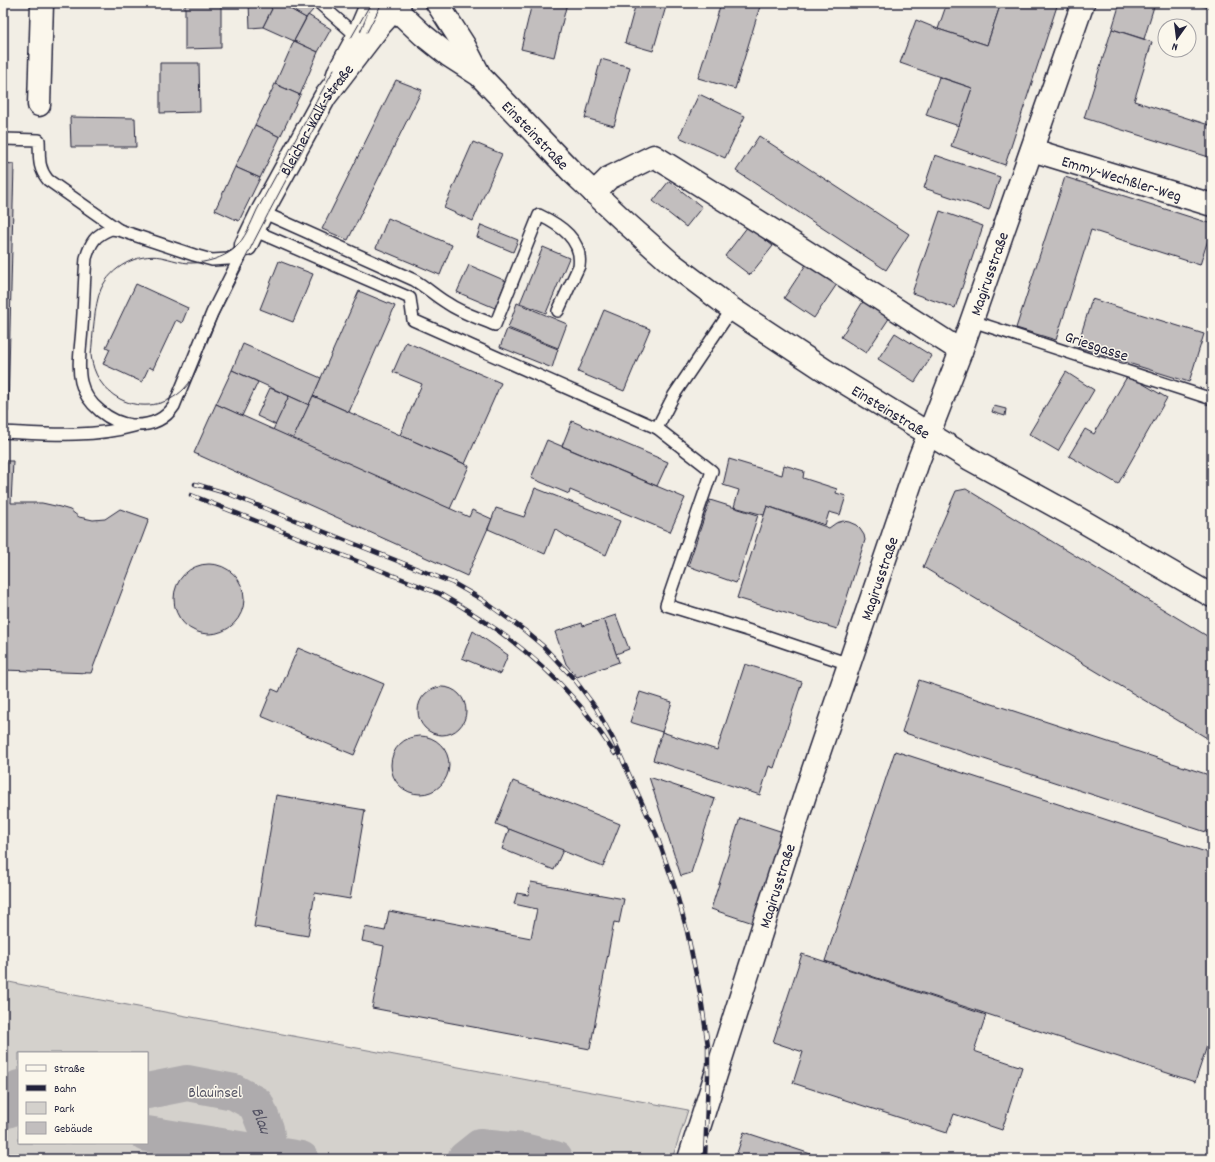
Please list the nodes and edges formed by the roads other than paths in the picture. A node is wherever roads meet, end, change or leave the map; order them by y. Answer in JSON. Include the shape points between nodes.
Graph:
{"nodes":[{"id":1,"x":42,"y":3,"type":"edge"},
{"id":2,"x":320,"y":3,"type":"edge"},
{"id":3,"x":366,"y":3,"type":"edge"},
{"id":4,"x":437,"y":3,"type":"edge"},
{"id":5,"x":1083,"y":3,"type":"edge"},
{"id":6,"x":390,"y":4,"type":"edge"},
{"id":7,"x":361,"y":39,"type":"junction"},
{"id":8,"x":479,"y":75,"type":"junction"},
{"id":9,"x":325,"y":97,"type":"junction"},
{"id":10,"x":39,"y":105,"type":"dead end"},
{"id":11,"x":3,"y":139,"type":"edge"},
{"id":12,"x":1032,"y":150,"type":"junction"},
{"id":13,"x":594,"y":193,"type":"junction"},
{"id":14,"x":1212,"y":205,"type":"edge"},
{"id":15,"x":254,"y":229,"type":"junction"},
{"id":16,"x":119,"y":230,"type":"junction"},
{"id":17,"x":732,"y":310,"type":"junction"},
{"id":18,"x":558,"y":311,"type":"dead end"},
{"id":19,"x":972,"y":322,"type":"junction"},
{"id":20,"x":962,"y":351,"type":"junction"},
{"id":21,"x":1212,"y":399,"type":"edge"},
{"id":22,"x":139,"y":425,"type":"junction"},
{"id":23,"x":657,"y":428,"type":"junction"},
{"id":24,"x":3,"y":432,"type":"edge"},
{"id":25,"x":929,"y":434,"type":"junction"},
{"id":26,"x":1212,"y":596,"type":"edge"},
{"id":27,"x":849,"y":664,"type":"junction"},
{"id":28,"x":689,"y":1159,"type":"edge"}],
"edges":[{"from":1,"to":10,"type":"street"},
{"from":2,"to":7,"type":"lane"},
{"from":3,"to":7,"type":"lane"},
{"from":4,"to":8,"type":"street","name":"Einsteinstraße"},
{"from":5,"to":12,"type":"street","name":"Magirusstraße"},
{"from":6,"to":7,"type":"street","name":"Bleicher-Walk-Straße"},
{"from":6,"to":8,"type":"street","name":"Einsteinstraße","via":[[448,55]]},
{"from":7,"to":9,"type":"street","name":"Bleicher-Walk-Straße","via":[[343,75]]},
{"from":7,"to":9,"type":"lane","via":[[334,69]]},
{"from":8,"to":13,"type":"street","name":"Einsteinstraße"},
{"from":9,"to":15,"type":"street","name":"Bleicher-Walk-Straße"},
{"from":11,"to":16,"type":"lane","via":[[39,140],[40,166],[48,180]]},
{"from":12,"to":14,"type":"street","name":"Emmy-Wechßler-Weg"},
{"from":12,"to":19,"type":"street","name":"Magirusstraße"},
{"from":13,"to":17,"type":"street","name":"Einsteinstraße","via":[[648,243]]},
{"from":13,"to":20,"type":"street","via":[[608,178],[654,156]]},
{"from":15,"to":16,"type":"lane","via":[[234,256],[212,260]]},
{"from":15,"to":18,"type":"lane","via":[[414,280],[445,303],[495,325],[539,215],[566,230],[578,249],[580,259]]},
{"from":15,"to":22,"type":"lane","via":[[212,313],[174,406],[160,420]]},
{"from":15,"to":23,"type":"lane","via":[[410,298],[413,320]]},
{"from":16,"to":22,"type":"lane","via":[[111,229],[97,236],[86,258],[81,383],[97,408],[114,420]]},
{"from":17,"to":23,"type":"lane","via":[[674,395]]},
{"from":17,"to":25,"type":"street","name":"Einsteinstraße"},
{"from":19,"to":20,"type":"street","name":"Magirusstraße"},
{"from":19,"to":21,"type":"lane","name":"Griesgasse"},
{"from":20,"to":25,"type":"street","name":"Magirusstraße"},
{"from":22,"to":24,"type":"lane","via":[[94,434]]},
{"from":23,"to":27,"type":"lane","via":[[712,471],[666,605]]},
{"from":25,"to":26,"type":"street","name":"Einsteinstraße"},
{"from":25,"to":27,"type":"street","name":"Magirusstraße"},
{"from":27,"to":28,"type":"street","name":"Magirusstraße"}]}
